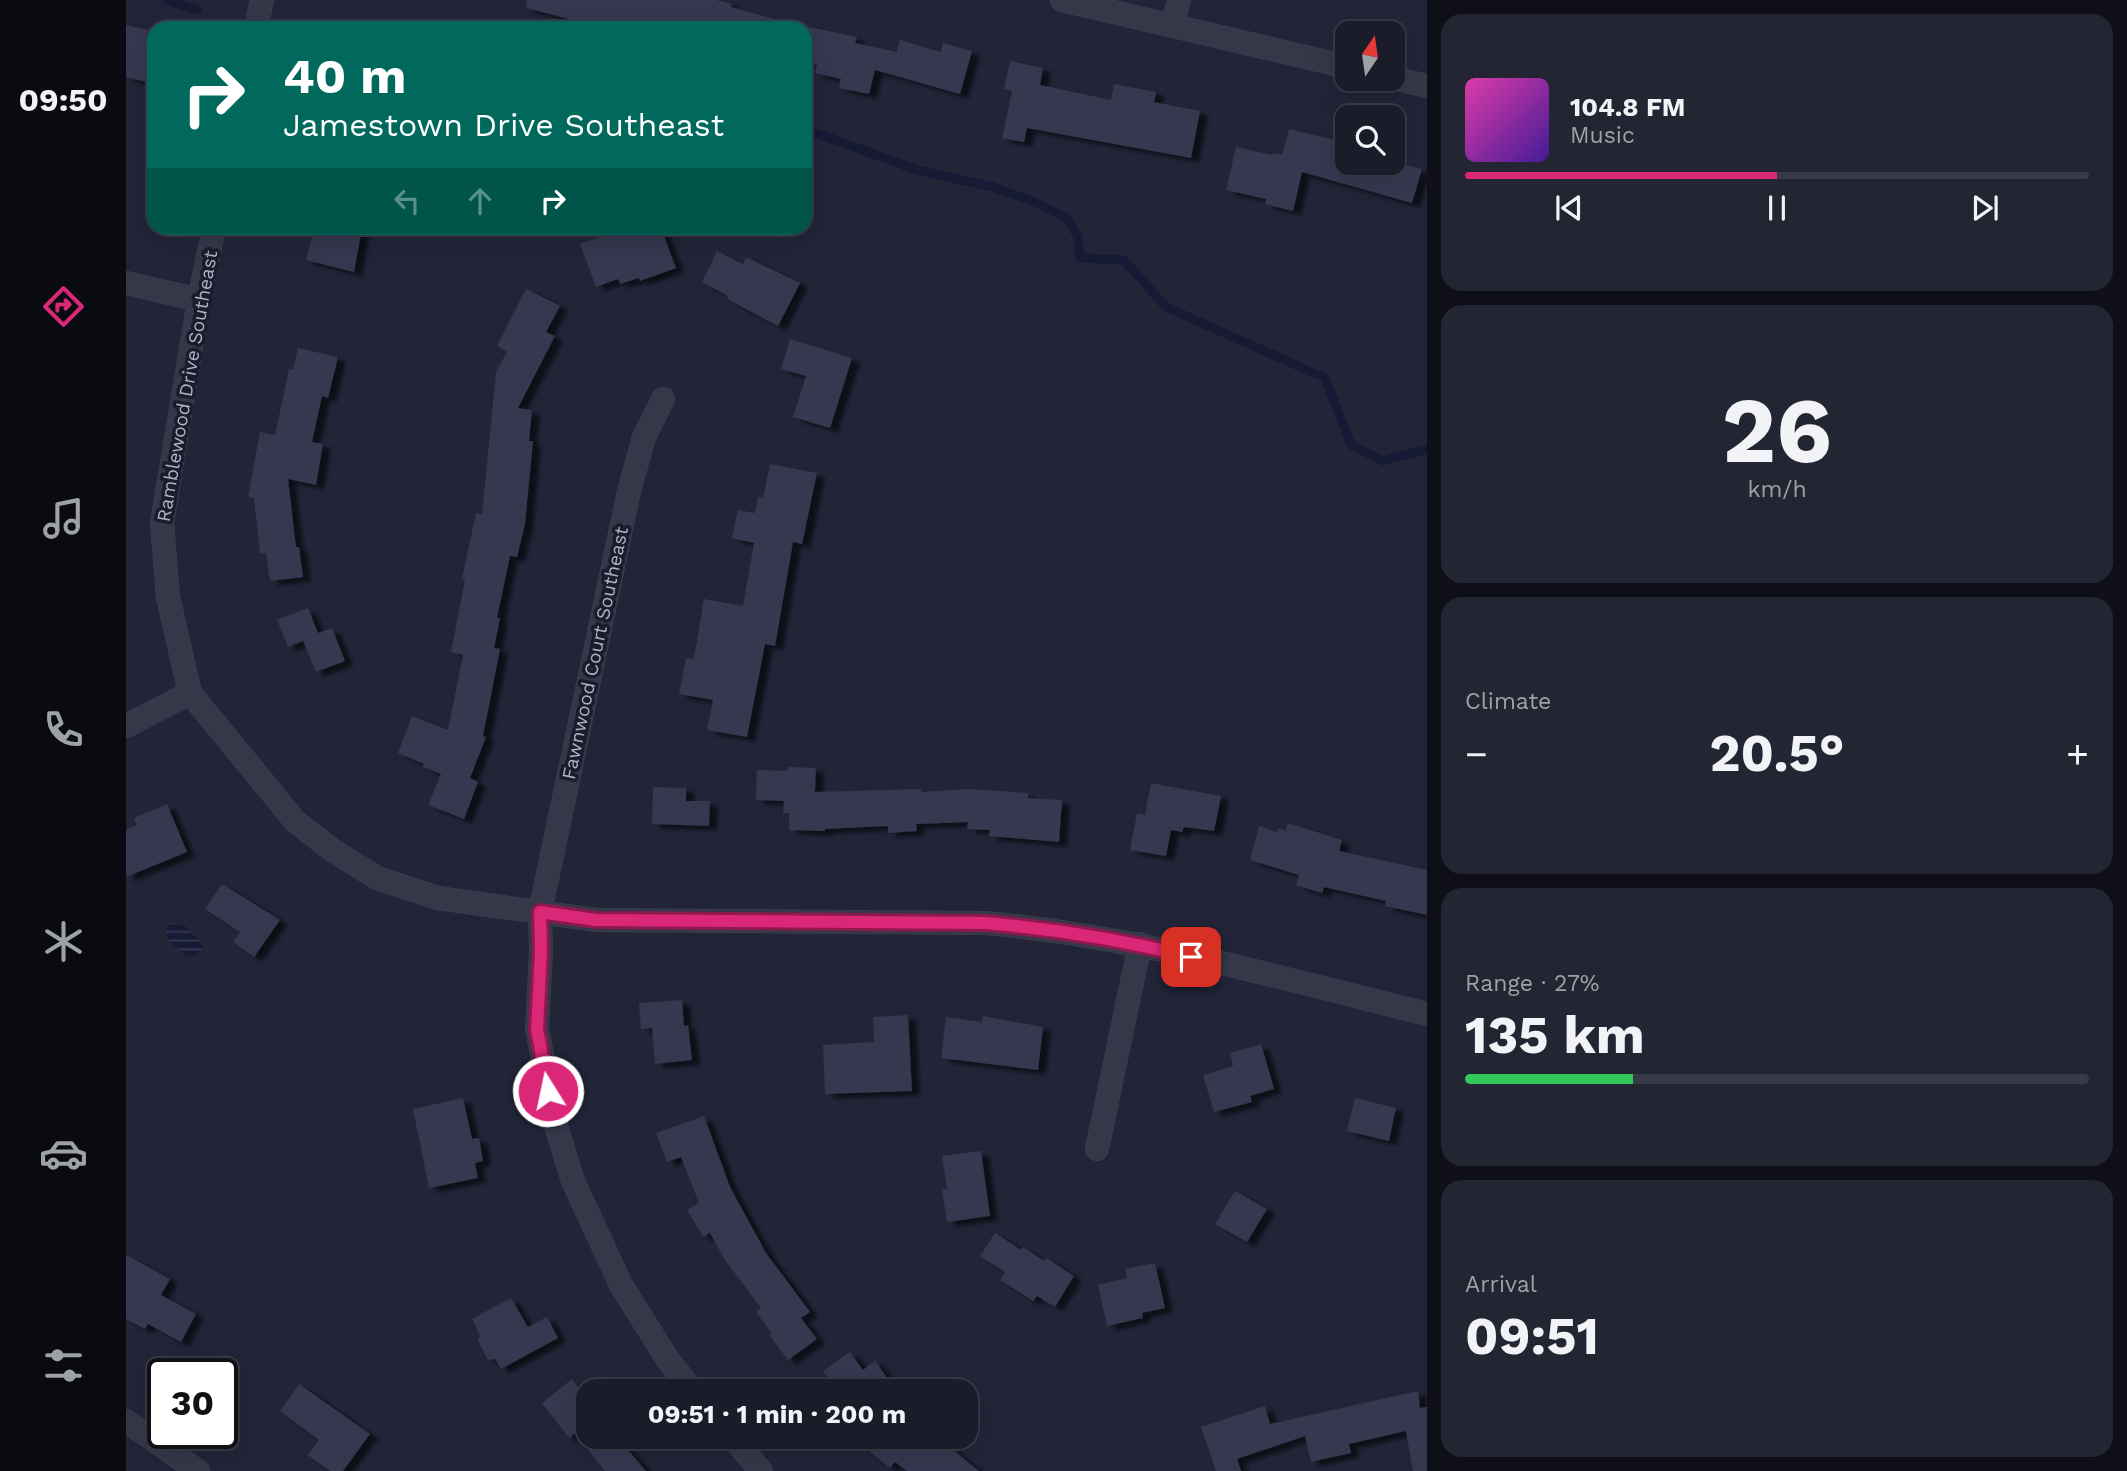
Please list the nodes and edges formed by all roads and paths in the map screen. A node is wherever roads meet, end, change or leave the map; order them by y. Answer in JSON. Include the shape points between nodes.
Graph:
{"nodes":[{"id":1,"x":262,"y":0,"type":"edge"},
{"id":2,"x":1062,"y":0,"type":"edge"},
{"id":3,"x":1179,"y":0,"type":"edge"},
{"id":4,"x":258,"y":21,"type":"edge"},
{"id":5,"x":1173,"y":25,"type":"junction"},
{"id":6,"x":1335,"y":64,"type":"edge"},
{"id":7,"x":1405,"y":81,"type":"edge"},
{"id":8,"x":1427,"y":86,"type":"edge"},
{"id":9,"x":213,"y":235,"type":"edge"},
{"id":10,"x":126,"y":283,"type":"edge"},
{"id":11,"x":199,"y":300,"type":"junction"},
{"id":12,"x":663,"y":399,"type":"dead end"},
{"id":13,"x":190,"y":693,"type":"junction"},
{"id":14,"x":126,"y":726,"type":"edge"},
{"id":15,"x":540,"y":912,"type":"junction"},
{"id":16,"x":1140,"y":944,"type":"junction"},
{"id":17,"x":1427,"y":1014,"type":"edge"},
{"id":18,"x":1097,"y":1149,"type":"dead end"},
{"id":19,"x":683,"y":1379,"type":"edge"},
{"id":20,"x":126,"y":1421,"type":"edge"},
{"id":21,"x":742,"y":1449,"type":"edge"},
{"id":22,"x":198,"y":1471,"type":"edge"},
{"id":23,"x":761,"y":1471,"type":"edge"}],
"edges":[{"from":1,"to":4,"type":"street"},
{"from":2,"to":5,"type":"street"},
{"from":3,"to":5,"type":"street"},
{"from":5,"to":6,"type":"street"},
{"from":7,"to":8,"type":"street"},
{"from":9,"to":11,"type":"street","name":"Ramblewood Drive Southeast"},
{"from":10,"to":11,"type":"street"},
{"from":11,"to":13,"type":"street","name":"Ramblewood Drive Southeast","via":[[162,523],[168,597]]},
{"from":12,"to":15,"type":"street","name":"Fawnwood Court Southeast","via":[[644,437],[627,499]]},
{"from":13,"to":14,"type":"street"},
{"from":13,"to":15,"type":"street","name":"Ramblewood Drive Southeast","via":[[295,821],[345,858],[377,878],[438,898]]},
{"from":15,"to":16,"type":"street","name":"Ramblewood Drive Southeast","via":[[596,920],[985,923]]},
{"from":15,"to":19,"type":"street","name":"Fawnwood Court Southeast","via":[[537,1029],[573,1181],[621,1284]]},
{"from":16,"to":17,"type":"street","name":"Ramblewood Drive Southeast"},
{"from":16,"to":18,"type":"street"},
{"from":20,"to":22,"type":"street"},
{"from":21,"to":23,"type":"street"}]}
